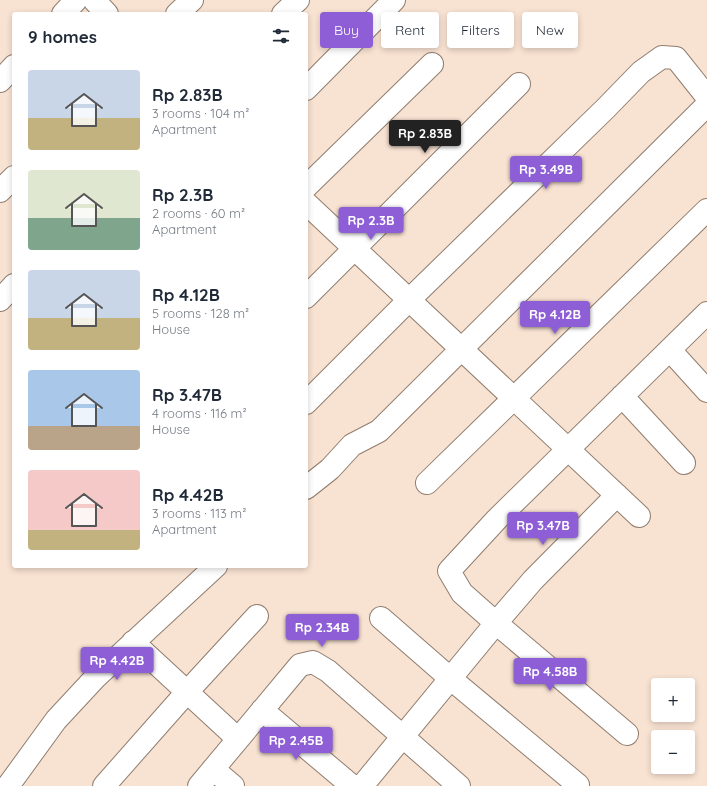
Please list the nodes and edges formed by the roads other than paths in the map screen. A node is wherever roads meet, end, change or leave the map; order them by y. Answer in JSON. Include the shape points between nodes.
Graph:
{"nodes":[{"id":1,"x":76,"y":0,"type":"edge"},
{"id":2,"x":94,"y":0,"type":"edge"},
{"id":3,"x":192,"y":0,"type":"edge"},
{"id":4,"x":298,"y":0,"type":"edge"},
{"id":5,"x":394,"y":0,"type":"edge"},
{"id":6,"x":65,"y":12,"type":"edge"},
{"id":7,"x":105,"y":12,"type":"edge"},
{"id":8,"x":180,"y":12,"type":"edge"},
{"id":9,"x":285,"y":12,"type":"edge"},
{"id":10,"x":432,"y":64,"type":"dead end"},
{"id":11,"x":12,"y":68,"type":"edge"},
{"id":12,"x":0,"y":81,"type":"edge"},
{"id":13,"x":519,"y":84,"type":"dead end"},
{"id":14,"x":308,"y":87,"type":"edge"},
{"id":15,"x":707,"y":97,"type":"edge"},
{"id":16,"x":707,"y":105,"type":"edge"},
{"id":17,"x":12,"y":179,"type":"edge"},
{"id":18,"x":308,"y":185,"type":"edge"},
{"id":19,"x":0,"y":191,"type":"edge"},
{"id":20,"x":308,"y":205,"type":"edge"},
{"id":21,"x":707,"y":210,"type":"edge"},
{"id":22,"x":354,"y":248,"type":"junction"},
{"id":23,"x":12,"y":287,"type":"edge"},
{"id":24,"x":308,"y":294,"type":"edge"},
{"id":25,"x":0,"y":300,"type":"edge"},
{"id":26,"x":409,"y":300,"type":"junction"},
{"id":27,"x":707,"y":313,"type":"edge"},
{"id":28,"x":461,"y":349,"type":"junction"},
{"id":29,"x":670,"y":350,"type":"junction"},
{"id":30,"x":707,"y":391,"type":"edge"},
{"id":31,"x":622,"y":396,"type":"junction"},
{"id":32,"x":514,"y":398,"type":"junction"},
{"id":33,"x":308,"y":401,"type":"edge"},
{"id":34,"x":568,"y":449,"type":"junction"},
{"id":35,"x":684,"y":463,"type":"dead end"},
{"id":36,"x":427,"y":483,"type":"dead end"},
{"id":37,"x":308,"y":486,"type":"edge"},
{"id":38,"x":617,"y":495,"type":"junction"},
{"id":39,"x":639,"y":516,"type":"dead end"},
{"id":40,"x":214,"y":568,"type":"edge"},
{"id":41,"x":257,"y":616,"type":"dead end"},
{"id":42,"x":381,"y":618,"type":"dead end"},
{"id":43,"x":496,"y":623,"type":"junction"},
{"id":44,"x":133,"y":642,"type":"junction"},
{"id":45,"x":451,"y":679,"type":"junction"},
{"id":46,"x":187,"y":692,"type":"junction"},
{"id":47,"x":262,"y":710,"type":"junction"},
{"id":48,"x":626,"y":734,"type":"dead end"},
{"id":49,"x":402,"y":737,"type":"junction"},
{"id":50,"x":238,"y":739,"type":"junction"},
{"id":51,"x":213,"y":769,"type":"junction"},
{"id":52,"x":578,"y":785,"type":"edge"},
{"id":53,"x":8,"y":786,"type":"edge"},
{"id":54,"x":104,"y":786,"type":"edge"},
{"id":55,"x":199,"y":786,"type":"edge"},
{"id":56,"x":233,"y":786,"type":"edge"},
{"id":57,"x":352,"y":786,"type":"edge"},
{"id":58,"x":362,"y":786,"type":"edge"},
{"id":59,"x":459,"y":786,"type":"edge"}],
"edges":[{"from":1,"to":6,"type":"street"},
{"from":2,"to":7,"type":"street"},
{"from":3,"to":8,"type":"street"},
{"from":4,"to":9,"type":"street"},
{"from":5,"to":14,"type":"street"},
{"from":10,"to":18,"type":"street"},
{"from":11,"to":12,"type":"street"},
{"from":13,"to":22,"type":"street"},
{"from":15,"to":26,"type":"street","via":[[676,58],[662,57],[641,72]]},
{"from":16,"to":28,"type":"street"},
{"from":17,"to":19,"type":"street"},
{"from":20,"to":22,"type":"street"},
{"from":21,"to":32,"type":"street"},
{"from":22,"to":24,"type":"street"},
{"from":22,"to":26,"type":"street"},
{"from":23,"to":25,"type":"street"},
{"from":26,"to":28,"type":"street"},
{"from":26,"to":33,"type":"street"},
{"from":27,"to":29,"type":"street"},
{"from":28,"to":32,"type":"street"},
{"from":28,"to":37,"type":"street","via":[[379,431],[352,445],[330,469]]},
{"from":29,"to":30,"type":"street"},
{"from":29,"to":31,"type":"street"},
{"from":31,"to":34,"type":"street"},
{"from":31,"to":35,"type":"street"},
{"from":32,"to":34,"type":"street"},
{"from":32,"to":36,"type":"street"},
{"from":34,"to":38,"type":"street"},
{"from":34,"to":43,"type":"street","via":[[449,571],[462,593]]},
{"from":38,"to":39,"type":"street"},
{"from":38,"to":43,"type":"street","via":[[533,580]]},
{"from":40,"to":44,"type":"street"},
{"from":41,"to":46,"type":"street"},
{"from":42,"to":45,"type":"street"},
{"from":43,"to":45,"type":"street"},
{"from":43,"to":48,"type":"street"},
{"from":44,"to":46,"type":"street"},
{"from":44,"to":53,"type":"street","via":[[56,720]]},
{"from":45,"to":49,"type":"street"},
{"from":45,"to":52,"type":"street"},
{"from":46,"to":50,"type":"street"},
{"from":46,"to":54,"type":"street"},
{"from":47,"to":49,"type":"street","via":[[300,665],[313,662],[328,671]]},
{"from":47,"to":50,"type":"street"},
{"from":47,"to":57,"type":"street"},
{"from":49,"to":58,"type":"street"},
{"from":49,"to":59,"type":"street"},
{"from":50,"to":51,"type":"street"},
{"from":51,"to":55,"type":"street"},
{"from":51,"to":56,"type":"street"}]}
